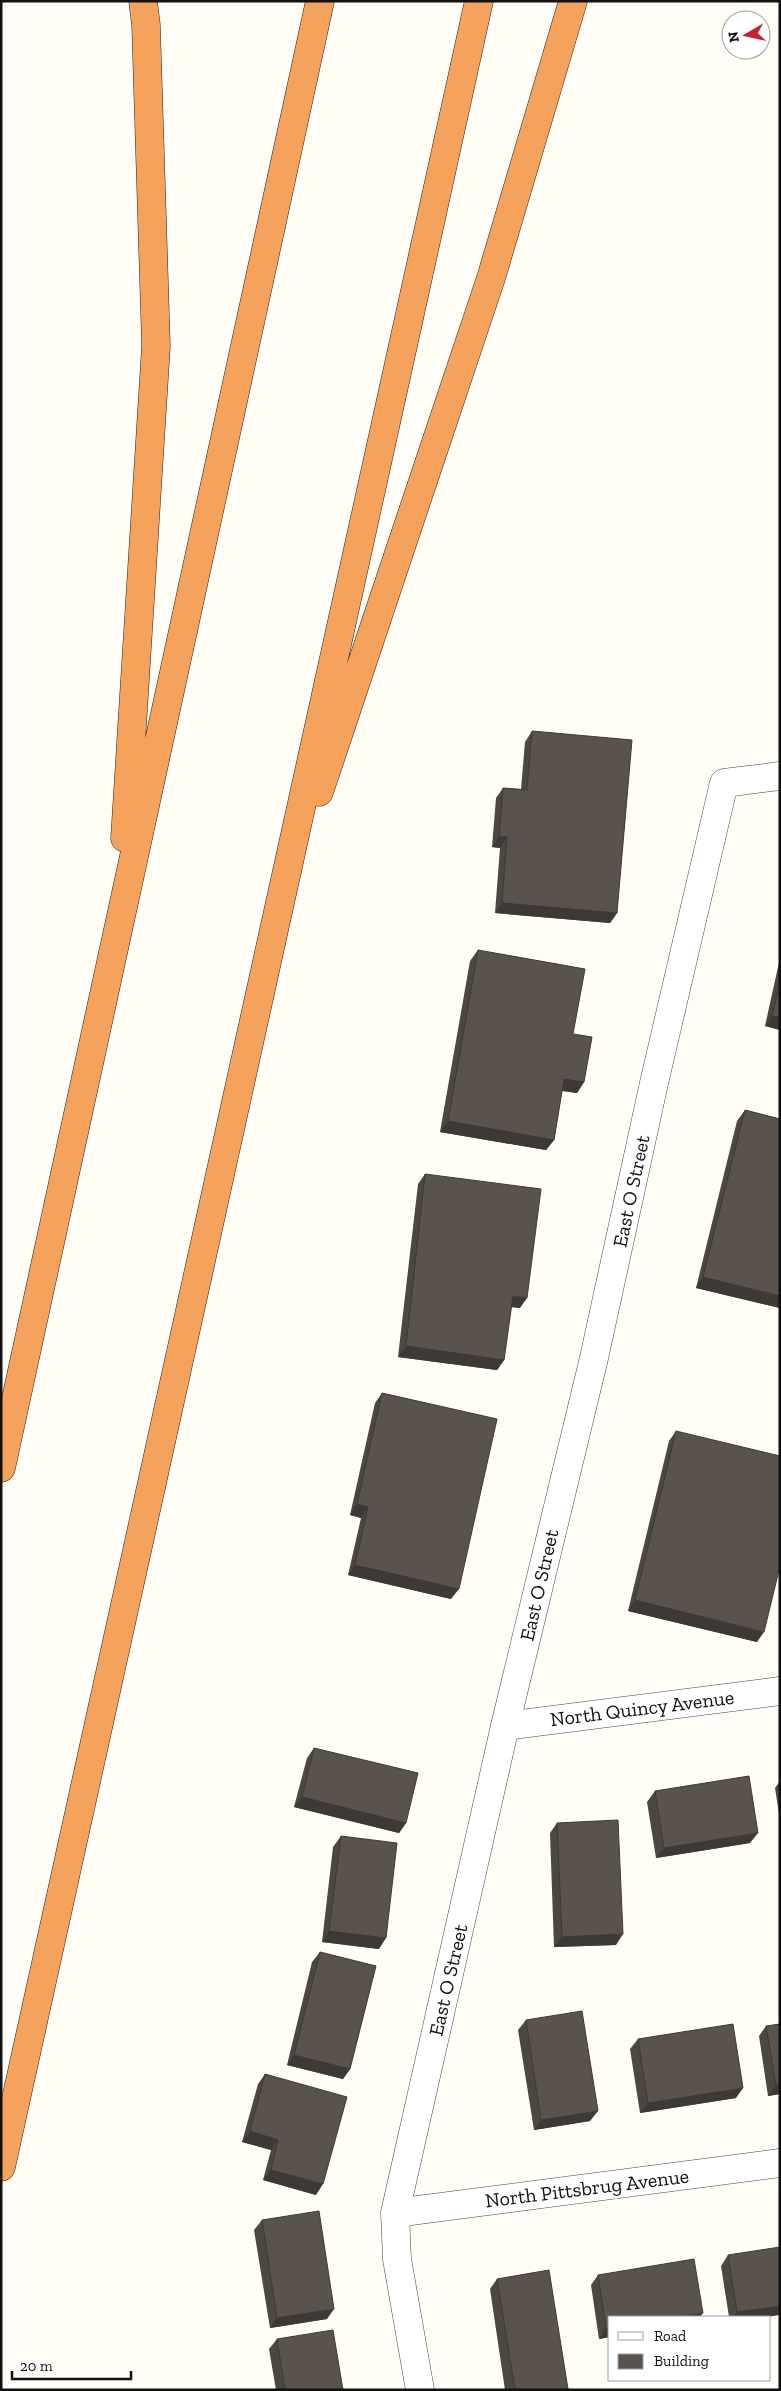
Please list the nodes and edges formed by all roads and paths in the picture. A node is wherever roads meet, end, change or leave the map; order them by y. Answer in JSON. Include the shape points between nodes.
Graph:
{"nodes":[{"id":1,"x":143,"y":1,"type":"edge"},
{"id":2,"x":320,"y":1,"type":"edge"},
{"id":3,"x":479,"y":1,"type":"edge"},
{"id":4,"x":573,"y":1,"type":"edge"},
{"id":5,"x":780,"y":776,"type":"edge"},
{"id":6,"x":119,"y":930,"type":"junction"},
{"id":7,"x":272,"y":933,"type":"junction"},
{"id":8,"x":1,"y":1468,"type":"edge"},
{"id":9,"x":780,"y":1691,"type":"edge"},
{"id":10,"x":505,"y":1726,"type":"junction"},
{"id":11,"x":780,"y":2163,"type":"edge"},
{"id":12,"x":1,"y":2167,"type":"edge"},
{"id":13,"x":395,"y":2213,"type":"junction"},
{"id":14,"x":420,"y":2390,"type":"edge"}],
"edges":[{"from":1,"to":6,"type":"highway","via":[[156,346]]},
{"from":2,"to":6,"type":"highway"},
{"from":3,"to":7,"type":"highway"},
{"from":4,"to":7,"type":"highway","via":[[491,278]]},
{"from":5,"to":10,"type":"street","name":"East O Street","via":[[724,783],[594,1358]]},
{"from":6,"to":8,"type":"highway"},
{"from":7,"to":12,"type":"highway"},
{"from":9,"to":10,"type":"street","name":"North Quincy Avenue"},
{"from":10,"to":13,"type":"street","name":"East O Street"},
{"from":11,"to":13,"type":"street","name":"North Pittsbrug Avenue"},
{"from":13,"to":14,"type":"street","name":"East O Street","via":[[396,2259]]}]}
